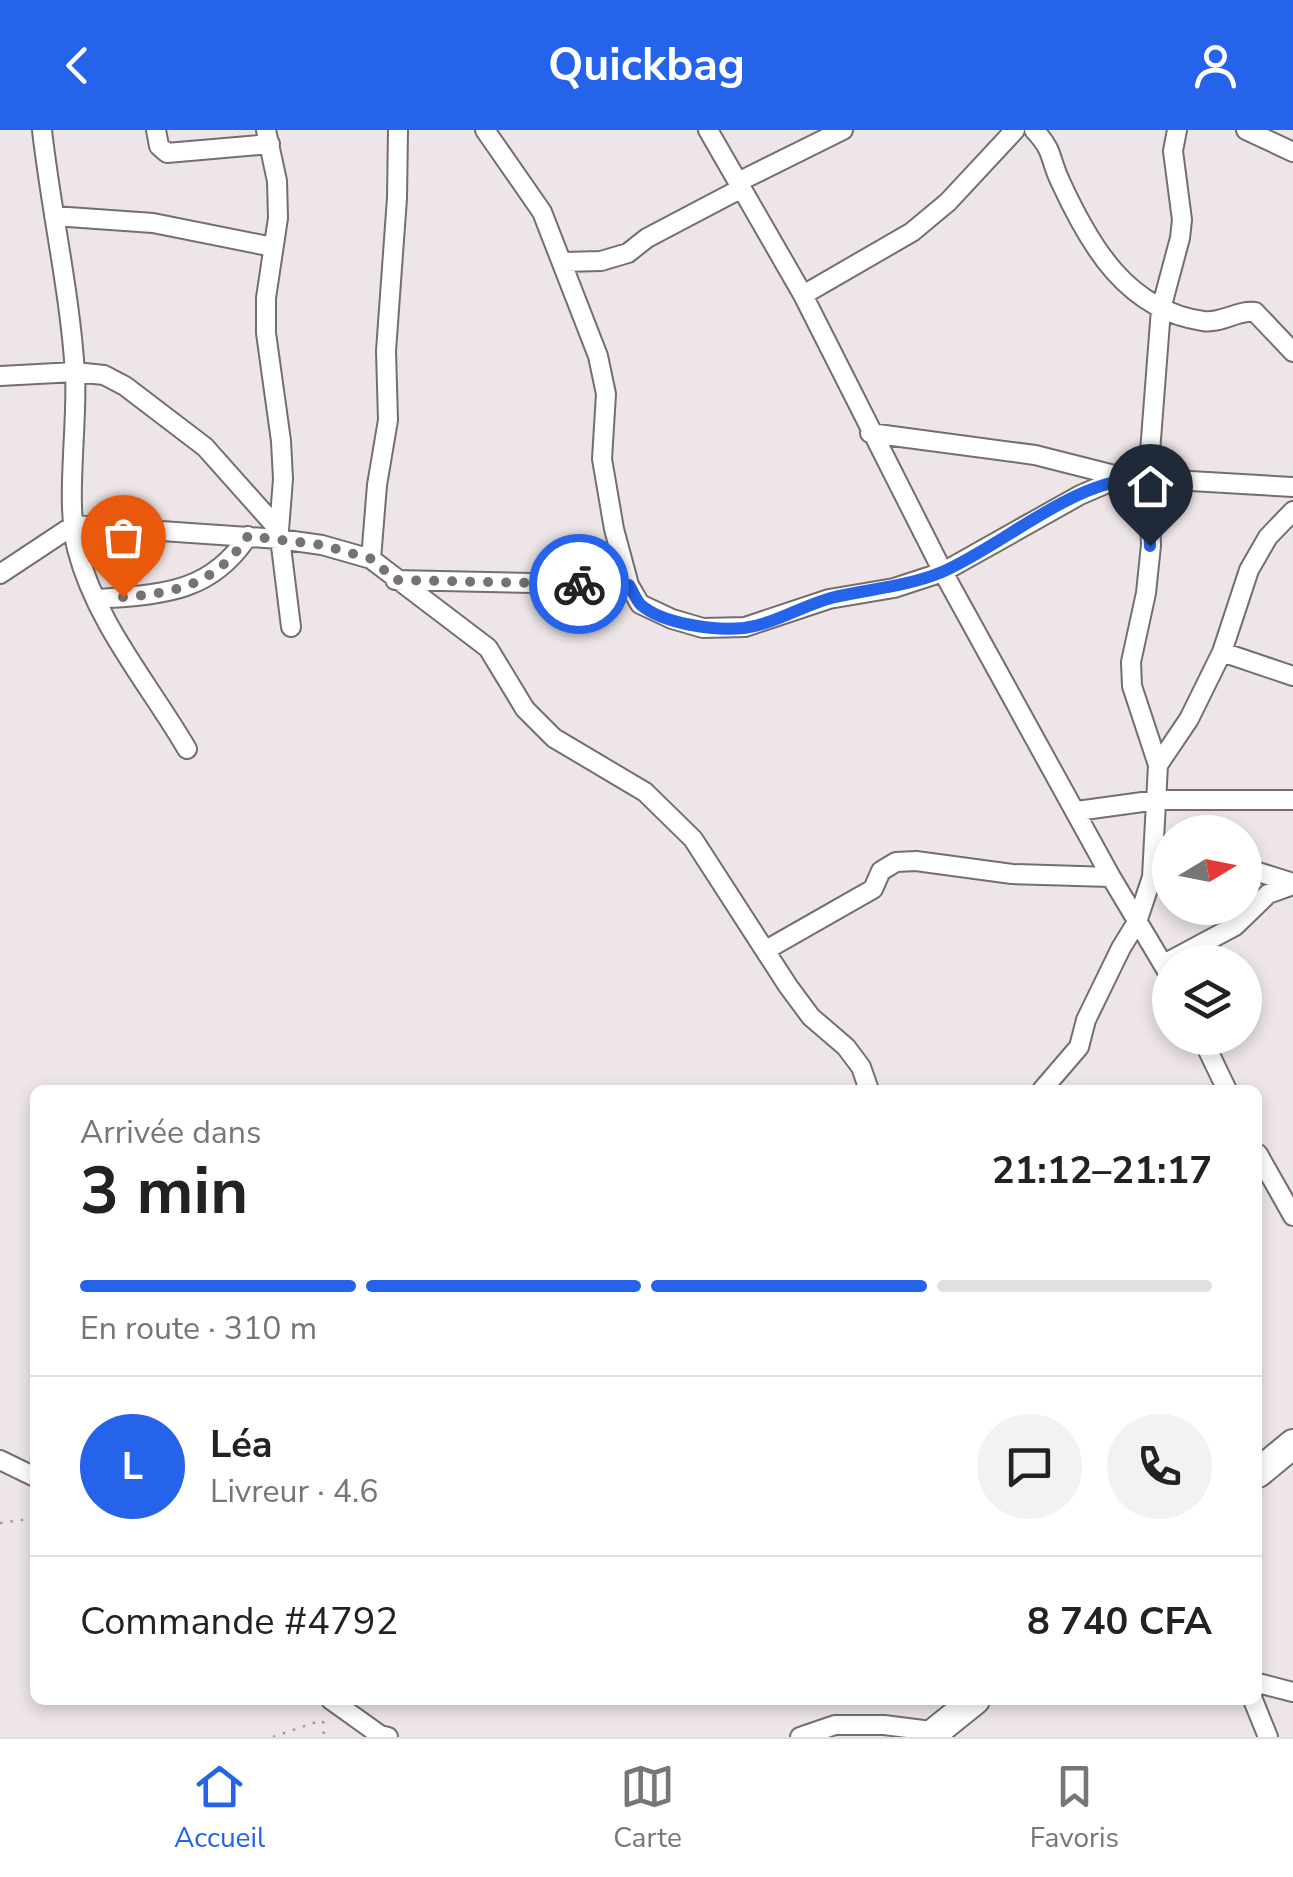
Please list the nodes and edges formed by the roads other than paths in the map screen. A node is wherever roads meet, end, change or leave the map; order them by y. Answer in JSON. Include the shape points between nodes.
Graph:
{"nodes":[{"id":1,"x":42,"y":130,"type":"edge"},
{"id":2,"x":156,"y":130,"type":"edge"},
{"id":3,"x":398,"y":130,"type":"edge"},
{"id":4,"x":485,"y":130,"type":"edge"},
{"id":5,"x":708,"y":130,"type":"edge"},
{"id":6,"x":843,"y":130,"type":"edge"},
{"id":7,"x":1015,"y":130,"type":"edge"},
{"id":8,"x":1034,"y":130,"type":"edge"},
{"id":9,"x":1177,"y":130,"type":"edge"},
{"id":10,"x":1246,"y":130,"type":"edge"},
{"id":11,"x":268,"y":137,"type":"edge"},
{"id":12,"x":1293,"y":152,"type":"edge"},
{"id":13,"x":740,"y":185,"type":"junction"},
{"id":14,"x":54,"y":216,"type":"junction"},
{"id":15,"x":273,"y":246,"type":"junction"},
{"id":16,"x":564,"y":262,"type":"junction"},
{"id":17,"x":802,"y":295,"type":"junction"},
{"id":18,"x":1162,"y":309,"type":"junction"},
{"id":19,"x":1293,"y":352,"type":"edge"},
{"id":20,"x":75,"y":372,"type":"junction"},
{"id":21,"x":0,"y":376,"type":"edge"},
{"id":22,"x":870,"y":434,"type":"junction"},
{"id":23,"x":1122,"y":477,"type":"junction"},
{"id":24,"x":1148,"y":478,"type":"junction"},
{"id":25,"x":1293,"y":487,"type":"edge"},
{"id":26,"x":1293,"y":511,"type":"edge"},
{"id":27,"x":74,"y":525,"type":"junction"},
{"id":28,"x":279,"y":534,"type":"junction"},
{"id":29,"x":248,"y":536,"type":"junction"},
{"id":30,"x":372,"y":559,"type":"junction"},
{"id":31,"x":943,"y":572,"type":"junction"},
{"id":32,"x":0,"y":574,"type":"edge"},
{"id":33,"x":395,"y":580,"type":"junction"},
{"id":34,"x":629,"y":585,"type":"junction"},
{"id":35,"x":97,"y":599,"type":"junction"},
{"id":36,"x":291,"y":627,"type":"dead end"},
{"id":37,"x":1222,"y":652,"type":"junction"},
{"id":38,"x":1293,"y":676,"type":"edge"},
{"id":39,"x":187,"y":750,"type":"dead end"},
{"id":40,"x":1158,"y":765,"type":"junction"},
{"id":41,"x":1158,"y":800,"type":"junction"},
{"id":42,"x":1293,"y":800,"type":"edge"},
{"id":43,"x":1077,"y":810,"type":"junction"},
{"id":44,"x":1159,"y":815,"type":"edge"},
{"id":45,"x":1262,"y":873,"type":"edge"},
{"id":46,"x":1111,"y":877,"type":"junction"},
{"id":47,"x":1293,"y":884,"type":"edge"},
{"id":48,"x":1152,"y":894,"type":"edge"},
{"id":49,"x":1137,"y":922,"type":"junction"},
{"id":50,"x":1206,"y":945,"type":"edge"},
{"id":51,"x":1152,"y":946,"type":"edge"},
{"id":52,"x":766,"y":950,"type":"junction"},
{"id":53,"x":1210,"y":1055,"type":"edge"},
{"id":54,"x":868,"y":1085,"type":"edge"},
{"id":55,"x":1046,"y":1085,"type":"edge"},
{"id":56,"x":1225,"y":1085,"type":"edge"},
{"id":57,"x":1262,"y":1161,"type":"edge"},
{"id":58,"x":1293,"y":1216,"type":"edge"},
{"id":59,"x":1293,"y":1444,"type":"edge"},
{"id":60,"x":0,"y":1460,"type":"edge"},
{"id":61,"x":1262,"y":1469,"type":"edge"},
{"id":62,"x":30,"y":1475,"type":"edge"},
{"id":63,"x":1262,"y":1684,"type":"edge"},
{"id":64,"x":1293,"y":1692,"type":"edge"},
{"id":65,"x":327,"y":1705,"type":"edge"},
{"id":66,"x":969,"y":1705,"type":"edge"},
{"id":67,"x":1255,"y":1705,"type":"edge"},
{"id":68,"x":936,"y":1735,"type":"edge"},
{"id":69,"x":388,"y":1737,"type":"edge"},
{"id":70,"x":800,"y":1737,"type":"edge"},
{"id":71,"x":1268,"y":1737,"type":"edge"}],
"edges":[{"from":1,"to":14,"type":"street"},
{"from":2,"to":11,"type":"street","via":[[167,153]]},
{"from":3,"to":30,"type":"street","via":[[388,420]]},
{"from":4,"to":16,"type":"street","via":[[542,212]]},
{"from":5,"to":13,"type":"street"},
{"from":6,"to":13,"type":"street"},
{"from":7,"to":17,"type":"street","via":[[912,232]]},
{"from":8,"to":18,"type":"street","via":[[1052,151],[1056,173],[1101,260]]},
{"from":9,"to":18,"type":"street","via":[[1173,151],[1182,220]]},
{"from":10,"to":12,"type":"street"},
{"from":11,"to":15,"type":"street","via":[[278,218]]},
{"from":13,"to":16,"type":"street","via":[[628,254]]},
{"from":13,"to":17,"type":"street"},
{"from":14,"to":15,"type":"street","via":[[153,222]]},
{"from":14,"to":20,"type":"street"},
{"from":15,"to":28,"type":"street","via":[[266,332],[281,440]]},
{"from":16,"to":34,"type":"street","via":[[604,377],[602,459]]},
{"from":17,"to":22,"type":"street"},
{"from":18,"to":19,"type":"street","via":[[1204,322],[1250,311]]},
{"from":18,"to":24,"type":"street"},
{"from":20,"to":21,"type":"street"},
{"from":20,"to":27,"type":"street"},
{"from":20,"to":28,"type":"street","via":[[104,375],[162,413],[205,448]]},
{"from":22,"to":23,"type":"street","via":[[1036,454]]},
{"from":22,"to":31,"type":"street"},
{"from":23,"to":24,"type":"street"},
{"from":23,"to":31,"type":"street"},
{"from":24,"to":25,"type":"street"},
{"from":24,"to":40,"type":"street","via":[[1146,593],[1131,662],[1132,686]]},
{"from":26,"to":37,"type":"street","via":[[1249,570]]},
{"from":27,"to":29,"type":"street"},
{"from":27,"to":32,"type":"street"},
{"from":27,"to":35,"type":"street"},
{"from":28,"to":29,"type":"street"},
{"from":28,"to":30,"type":"street"},
{"from":28,"to":36,"type":"street"},
{"from":29,"to":35,"type":"street","via":[[220,571],[203,580],[149,595]]},
{"from":30,"to":33,"type":"street"},
{"from":31,"to":34,"type":"street","via":[[828,599],[745,628],[672,620],[640,604]]},
{"from":31,"to":43,"type":"street"},
{"from":33,"to":34,"type":"street"},
{"from":33,"to":52,"type":"street","via":[[488,648],[525,709],[554,738],[644,792],[693,839]]},
{"from":35,"to":39,"type":"street"},
{"from":37,"to":38,"type":"street"},
{"from":37,"to":40,"type":"street"},
{"from":40,"to":41,"type":"street"},
{"from":41,"to":42,"type":"street"},
{"from":41,"to":43,"type":"street"},
{"from":41,"to":44,"type":"street"},
{"from":43,"to":46,"type":"street"},
{"from":45,"to":47,"type":"street"},
{"from":46,"to":49,"type":"street"},
{"from":46,"to":52,"type":"street","via":[[896,862],[881,871],[872,889]]},
{"from":47,"to":50,"type":"street","via":[[1268,894]]},
{"from":48,"to":49,"type":"street"},
{"from":49,"to":51,"type":"street"},
{"from":49,"to":55,"type":"street","via":[[1086,1020],[1079,1048]]},
{"from":52,"to":54,"type":"street","via":[[811,1017],[846,1047]]},
{"from":53,"to":56,"type":"street"},
{"from":57,"to":58,"type":"street"},
{"from":59,"to":61,"type":"highway"},
{"from":60,"to":62,"type":"street"},
{"from":63,"to":64,"type":"street"},
{"from":65,"to":69,"type":"street"},
{"from":66,"to":68,"type":"highway"},
{"from":67,"to":71,"type":"street"},
{"from":68,"to":70,"type":"street","via":[[835,1725]]}]}
